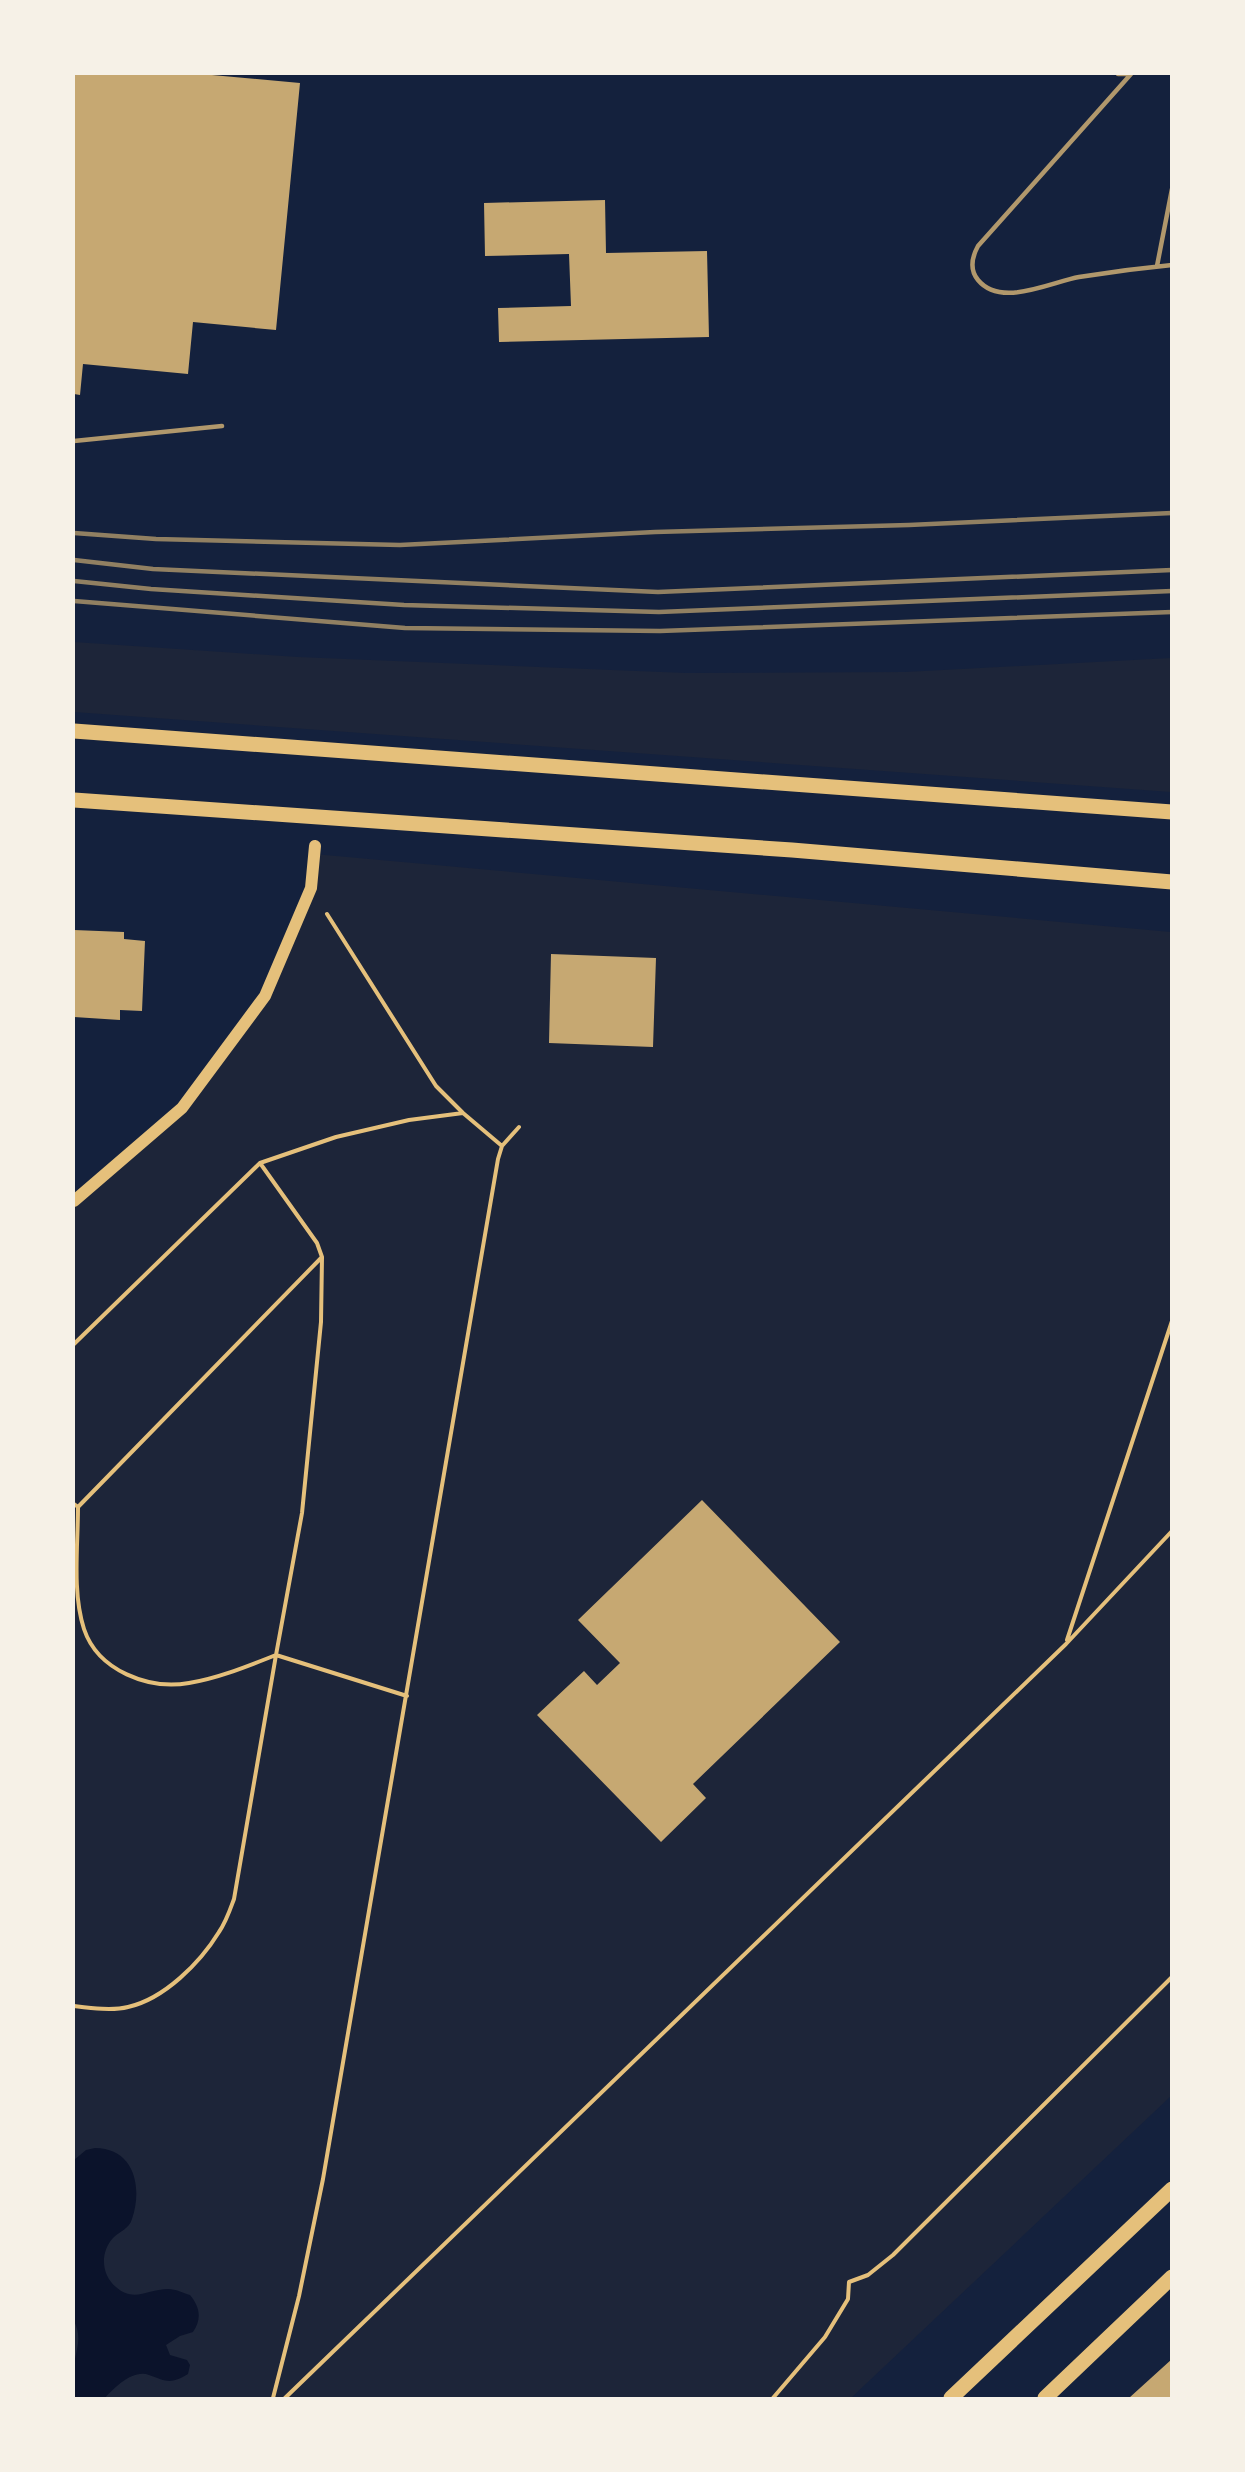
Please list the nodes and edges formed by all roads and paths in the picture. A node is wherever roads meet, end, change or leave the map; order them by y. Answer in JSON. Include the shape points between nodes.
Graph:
{"nodes":[{"id":1,"x":1118,"y":74,"type":"edge"},
{"id":2,"x":1172,"y":189,"type":"edge"},
{"id":3,"x":1172,"y":265,"type":"edge"},
{"id":4,"x":1157,"y":266,"type":"junction"},
{"id":5,"x":222,"y":426,"type":"dead end"},
{"id":6,"x":74,"y":441,"type":"edge"},
{"id":7,"x":74,"y":731,"type":"edge"},
{"id":8,"x":74,"y":800,"type":"edge"},
{"id":9,"x":1172,"y":812,"type":"edge"},
{"id":10,"x":315,"y":846,"type":"dead end"},
{"id":11,"x":1172,"y":882,"type":"edge"},
{"id":12,"x":311,"y":888,"type":"junction"},
{"id":13,"x":463,"y":1113,"type":"junction"},
{"id":14,"x":519,"y":1127,"type":"dead end"},
{"id":15,"x":502,"y":1146,"type":"junction"},
{"id":16,"x":260,"y":1163,"type":"junction"},
{"id":17,"x":74,"y":1201,"type":"edge"},
{"id":18,"x":322,"y":1257,"type":"junction"},
{"id":19,"x":1172,"y":1321,"type":"edge"},
{"id":20,"x":74,"y":1344,"type":"edge"},
{"id":21,"x":76,"y":1506,"type":"edge"},
{"id":22,"x":1172,"y":1531,"type":"edge"},
{"id":23,"x":1066,"y":1644,"type":"junction"},
{"id":24,"x":276,"y":1655,"type":"junction"},
{"id":25,"x":407,"y":1696,"type":"junction"},
{"id":26,"x":1172,"y":1977,"type":"edge"},
{"id":27,"x":74,"y":2006,"type":"edge"},
{"id":28,"x":1172,"y":2189,"type":"edge"},
{"id":29,"x":1172,"y":2277,"type":"edge"},
{"id":30,"x":273,"y":2398,"type":"edge"},
{"id":31,"x":285,"y":2398,"type":"edge"},
{"id":32,"x":773,"y":2398,"type":"edge"},
{"id":33,"x":951,"y":2398,"type":"edge"},
{"id":34,"x":1045,"y":2398,"type":"edge"}],
"edges":[{"from":1,"to":4,"type":"lane","via":[[1131,74],[978,246],[972,266],[984,286],[1014,293],[1076,278]]},
{"from":2,"to":4,"type":"lane"},
{"from":3,"to":4,"type":"lane"},
{"from":5,"to":6,"type":"lane"},
{"from":7,"to":9,"type":"main road"},
{"from":8,"to":11,"type":"main road","via":[[792,850]]},
{"from":10,"to":12,"type":"main road"},
{"from":12,"to":13,"type":"path","via":[[436,1086]]},
{"from":12,"to":17,"type":"main road","via":[[265,996],[182,1108]]},
{"from":13,"to":15,"type":"path"},
{"from":13,"to":16,"type":"path","via":[[408,1120],[336,1137]]},
{"from":14,"to":15,"type":"path"},
{"from":15,"to":25,"type":"path"},
{"from":16,"to":18,"type":"path"},
{"from":16,"to":20,"type":"path"},
{"from":18,"to":21,"type":"path"},
{"from":18,"to":24,"type":"path","via":[[321,1322],[302,1513]]},
{"from":19,"to":23,"type":"path"},
{"from":21,"to":24,"type":"path","via":[[78,1594],[84,1629],[91,1644],[112,1666],[143,1680],[189,1683]]},
{"from":22,"to":23,"type":"path"},
{"from":23,"to":31,"type":"path"},
{"from":24,"to":25,"type":"path"},
{"from":24,"to":27,"type":"path","via":[[234,1899],[219,1932],[196,1962],[147,2000],[128,2007]]},
{"from":25,"to":30,"type":"path","via":[[323,2179]]},
{"from":26,"to":32,"type":"path","via":[[893,2255],[868,2275],[849,2282],[848,2299],[825,2337]]},
{"from":28,"to":33,"type":"main road"},
{"from":29,"to":34,"type":"main road"}]}
